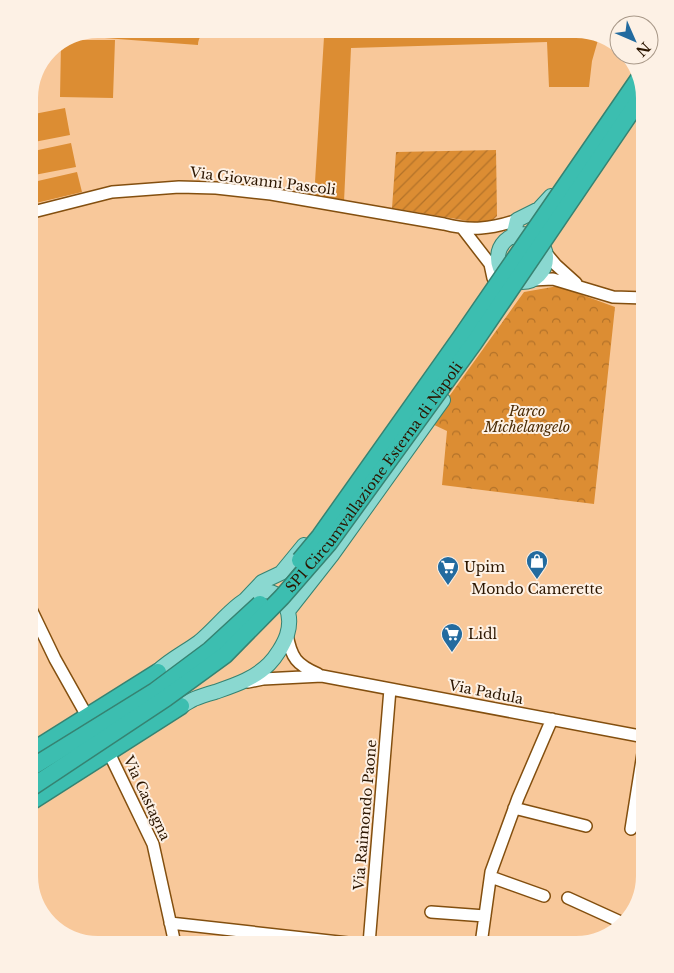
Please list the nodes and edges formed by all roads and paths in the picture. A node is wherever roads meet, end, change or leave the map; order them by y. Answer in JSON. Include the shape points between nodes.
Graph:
{"nodes":[{"id":1,"x":633,"y":77,"type":"edge"},
{"id":2,"x":635,"y":85,"type":"edge"},
{"id":3,"x":636,"y":105,"type":"edge"},
{"id":4,"x":636,"y":118,"type":"edge"},
{"id":5,"x":38,"y":211,"type":"edge"},
{"id":6,"x":517,"y":220,"type":"junction"},
{"id":7,"x":498,"y":226,"type":"junction"},
{"id":8,"x":464,"y":229,"type":"junction"},
{"id":9,"x":513,"y":237,"type":"junction"},
{"id":10,"x":545,"y":252,"type":"junction"},
{"id":11,"x":497,"y":270,"type":"junction"},
{"id":12,"x":528,"y":281,"type":"junction"},
{"id":13,"x":579,"y":286,"type":"junction"},
{"id":14,"x":636,"y":298,"type":"edge"},
{"id":15,"x":245,"y":600,"type":"junction"},
{"id":16,"x":288,"y":611,"type":"junction"},
{"id":17,"x":38,"y":624,"type":"edge"},
{"id":18,"x":287,"y":634,"type":"junction"},
{"id":19,"x":158,"y":672,"type":"junction"},
{"id":20,"x":322,"y":676,"type":"junction"},
{"id":21,"x":236,"y":686,"type":"junction"},
{"id":22,"x":390,"y":689,"type":"junction"},
{"id":23,"x":181,"y":706,"type":"junction"},
{"id":24,"x":87,"y":716,"type":"junction"},
{"id":25,"x":552,"y":719,"type":"junction"},
{"id":26,"x":636,"y":735,"type":"edge"},
{"id":27,"x":38,"y":747,"type":"edge"},
{"id":28,"x":109,"y":753,"type":"junction"},
{"id":29,"x":38,"y":764,"type":"edge"},
{"id":30,"x":38,"y":782,"type":"edge"},
{"id":31,"x":38,"y":797,"type":"edge"},
{"id":32,"x":636,"y":798,"type":"edge"},
{"id":33,"x":514,"y":808,"type":"junction"},
{"id":34,"x":586,"y":826,"type":"dead end"},
{"id":35,"x":631,"y":829,"type":"dead end"},
{"id":36,"x":491,"y":877,"type":"junction"},
{"id":37,"x":544,"y":896,"type":"dead end"},
{"id":38,"x":568,"y":898,"type":"dead end"},
{"id":39,"x":431,"y":912,"type":"dead end"},
{"id":40,"x":485,"y":916,"type":"junction"},
{"id":41,"x":616,"y":920,"type":"edge"},
{"id":42,"x":170,"y":923,"type":"junction"},
{"id":43,"x":173,"y":935,"type":"edge"},
{"id":44,"x":280,"y":935,"type":"edge"},
{"id":45,"x":370,"y":936,"type":"edge"},
{"id":46,"x":482,"y":936,"type":"edge"}],
"edges":[{"from":1,"to":6,"type":"main road","via":[[547,202]]},
{"from":2,"to":29,"type":"highway","name":"SP1 Circumvallazione Esterna di Napoli","bridge":true,"via":[[320,536],[273,592],[210,650],[156,692]]},
{"from":3,"to":30,"type":"highway","name":"SP1 Circumvallazione Esterna di Napoli","bridge":true,"via":[[468,351],[330,543],[225,655]]},
{"from":4,"to":10,"type":"main road"},
{"from":5,"to":8,"type":"street","name":"Via Giovanni Pascoli","via":[[112,192],[216,188],[271,194]]},
{"from":6,"to":7,"type":"street","name":"Via Giovanni Pascoli"},
{"from":6,"to":9,"type":"main road"},
{"from":7,"to":8,"type":"street","name":"Via Giovanni Pascoli"},
{"from":7,"to":9,"type":"street"},
{"from":8,"to":11,"type":"street","via":[[492,269]]},
{"from":9,"to":10,"type":"main road","via":[[529,235],[542,245]]},
{"from":9,"to":11,"type":"main road","via":[[502,244]]},
{"from":10,"to":12,"type":"main road","via":[[543,268]]},
{"from":10,"to":13,"type":"street"},
{"from":11,"to":12,"type":"main road","via":[[511,279]]},
{"from":11,"to":15,"type":"main road","via":[[330,514],[281,573],[262,582]]},
{"from":12,"to":13,"type":"street","via":[[553,279]]},
{"from":12,"to":16,"type":"main road","via":[[395,469]]},
{"from":13,"to":14,"type":"street","via":[[613,297]]},
{"from":15,"to":16,"type":"main road","via":[[257,593],[271,592],[280,596]]},
{"from":15,"to":19,"type":"main road","via":[[200,641]]},
{"from":16,"to":18,"type":"main road"},
{"from":17,"to":24,"type":"street"},
{"from":18,"to":20,"type":"street","name":"Via Padula","via":[[300,665]]},
{"from":18,"to":21,"type":"main road","via":[[270,663]]},
{"from":19,"to":23,"type":"main road","via":[[152,683],[155,694],[164,703]]},
{"from":19,"to":24,"type":"highway"},
{"from":20,"to":21,"type":"street","name":"Via Padula","via":[[263,679]]},
{"from":20,"to":22,"type":"street","name":"Via Padula"},
{"from":21,"to":23,"type":"main road"},
{"from":22,"to":25,"type":"street","name":"Via Padula"},
{"from":22,"to":45,"type":"street","name":"Via Raimondo Paone"},
{"from":23,"to":28,"type":"highway"},
{"from":24,"to":27,"type":"highway"},
{"from":25,"to":26,"type":"street","name":"Via Padula"},
{"from":25,"to":33,"type":"street"},
{"from":28,"to":31,"type":"highway"},
{"from":28,"to":42,"type":"street","name":"Via Castagna","via":[[154,844]]},
{"from":32,"to":35,"type":"street"},
{"from":33,"to":34,"type":"street"},
{"from":33,"to":36,"type":"street"},
{"from":36,"to":37,"type":"street"},
{"from":36,"to":40,"type":"street"},
{"from":38,"to":41,"type":"street"},
{"from":39,"to":40,"type":"street"},
{"from":40,"to":46,"type":"street"},
{"from":42,"to":43,"type":"street","name":"Via Castagna"},
{"from":42,"to":44,"type":"street"}]}
